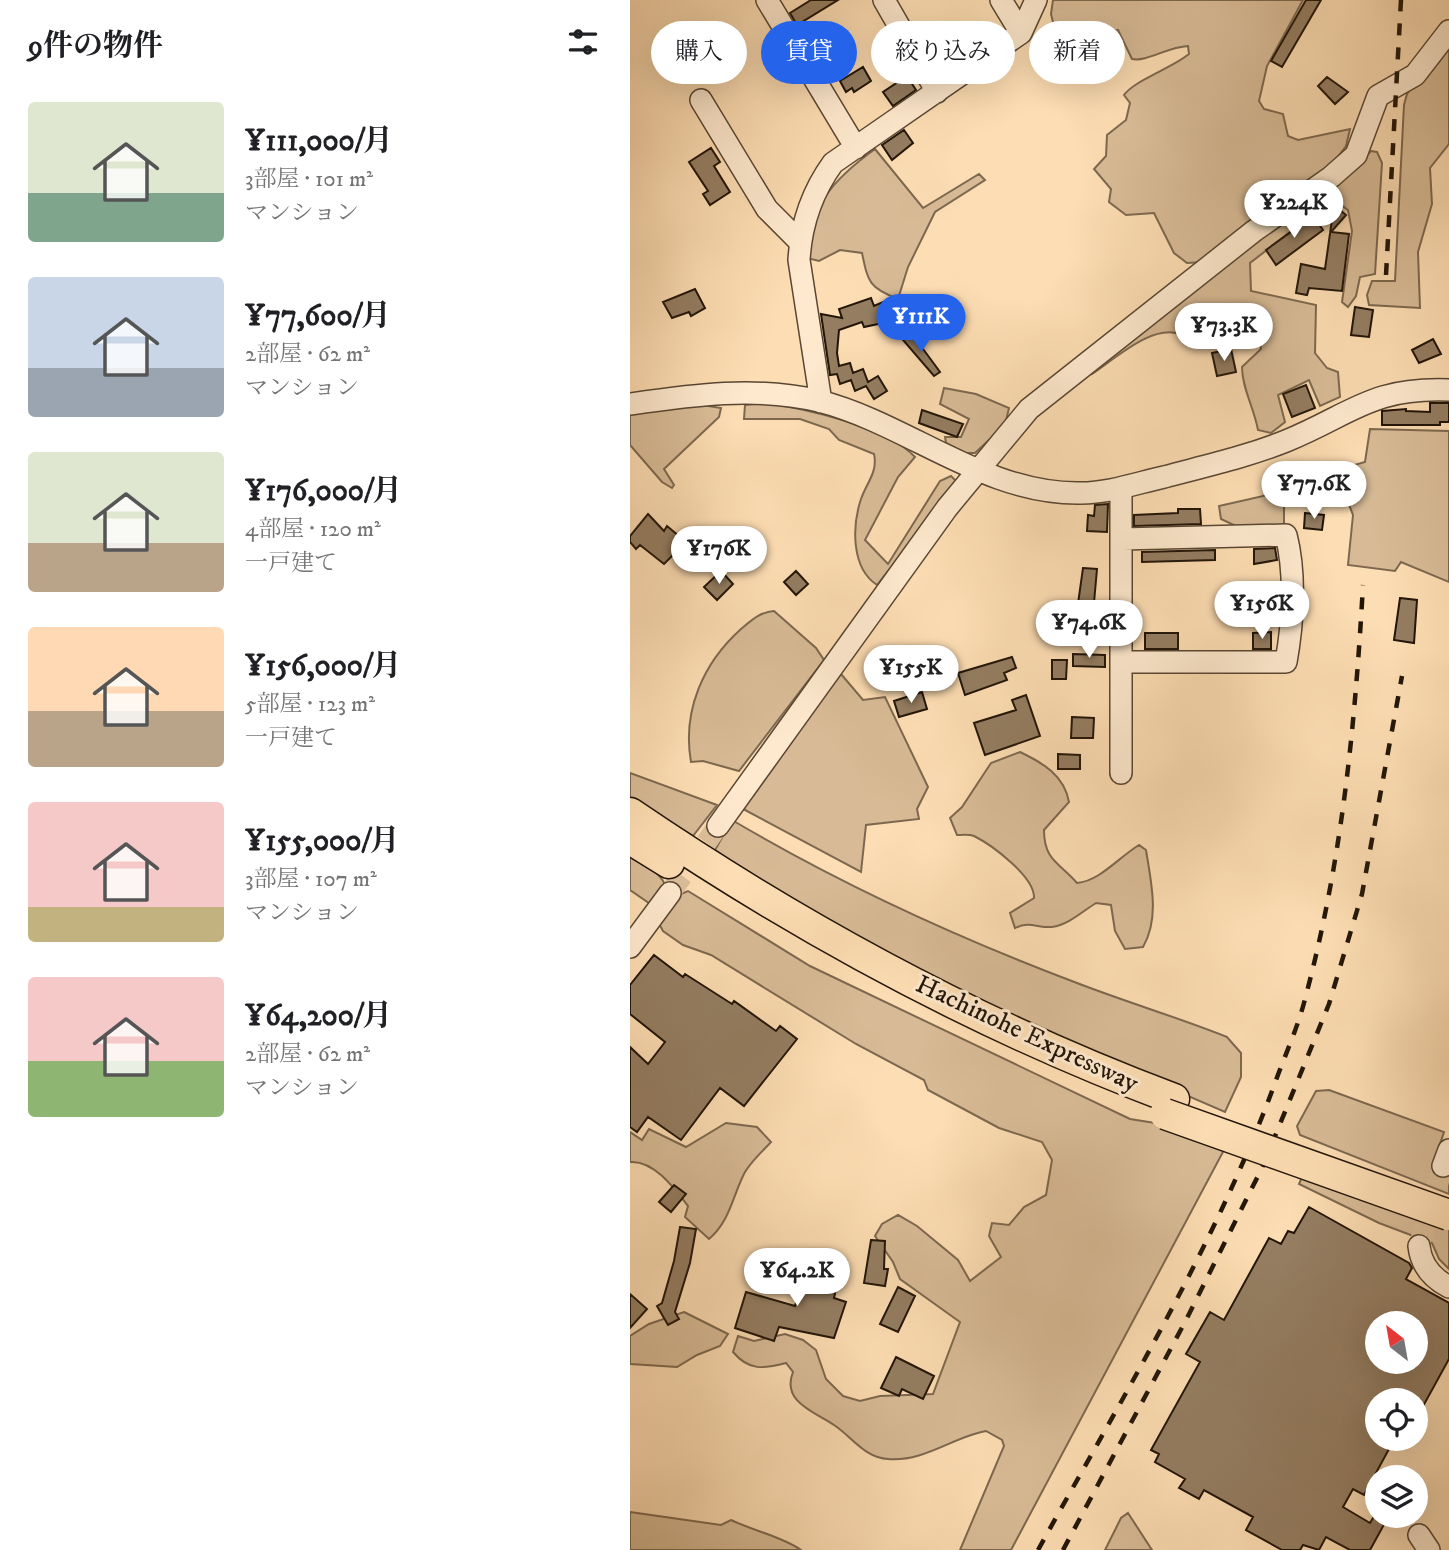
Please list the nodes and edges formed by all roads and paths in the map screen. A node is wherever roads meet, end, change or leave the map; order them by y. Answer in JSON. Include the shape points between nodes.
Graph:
{"nodes":[{"id":1,"x":767,"y":0,"type":"edge"},
{"id":2,"x":884,"y":0,"type":"edge"},
{"id":3,"x":1001,"y":0,"type":"edge"},
{"id":4,"x":1036,"y":0,"type":"edge"},
{"id":5,"x":1449,"y":31,"type":"edge"},
{"id":6,"x":1021,"y":33,"type":"junction"},
{"id":7,"x":937,"y":92,"type":"junction"},
{"id":8,"x":701,"y":100,"type":"dead end"},
{"id":9,"x":856,"y":148,"type":"junction"},
{"id":10,"x":800,"y":242,"type":"junction"},
{"id":11,"x":1449,"y":390,"type":"edge"},
{"id":12,"x":821,"y":402,"type":"junction"},
{"id":13,"x":630,"y":404,"type":"edge"},
{"id":14,"x":977,"y":470,"type":"junction"},
{"id":15,"x":1121,"y":488,"type":"junction"},
{"id":16,"x":1122,"y":539,"type":"junction"},
{"id":17,"x":1122,"y":662,"type":"junction"},
{"id":18,"x":1121,"y":773,"type":"dead end"},
{"id":19,"x":630,"y":813,"type":"edge"},
{"id":20,"x":718,"y":826,"type":"tunnel mouth"},
{"id":21,"x":630,"y":839,"type":"edge"},
{"id":22,"x":670,"y":893,"type":"tunnel mouth"},
{"id":23,"x":630,"y":947,"type":"edge"},
{"id":24,"x":1169,"y":1107,"type":"junction"},
{"id":25,"x":1449,"y":1201,"type":"edge"},
{"id":26,"x":1449,"y":1214,"type":"edge"},
{"id":27,"x":1419,"y":1246,"type":"tunnel mouth"},
{"id":28,"x":1449,"y":1287,"type":"edge"}],
"edges":[{"from":1,"to":9,"type":"street"},
{"from":2,"to":7,"type":"street"},
{"from":3,"to":6,"type":"street"},
{"from":4,"to":6,"type":"street"},
{"from":5,"to":14,"type":"street","via":[[1415,75],[1378,96],[1356,155],[1063,380],[1029,409]]},
{"from":6,"to":7,"type":"street"},
{"from":7,"to":9,"type":"street"},
{"from":8,"to":10,"type":"street","via":[[767,209]]},
{"from":9,"to":10,"type":"street","via":[[833,163],[814,189]]},
{"from":10,"to":12,"type":"street"},
{"from":11,"to":15,"type":"street","via":[[1392,392],[1248,455]]},
{"from":12,"to":13,"type":"street","via":[[778,393],[730,392]]},
{"from":12,"to":14,"type":"street"},
{"from":14,"to":15,"type":"street","via":[[1054,491]]},
{"from":14,"to":20,"type":"street"},
{"from":15,"to":16,"type":"street"},
{"from":16,"to":17,"type":"street"},
{"from":16,"to":17,"type":"street","via":[[1286,535],[1291,617],[1286,662]]},
{"from":17,"to":18,"type":"street"},
{"from":19,"to":24,"type":"highway","name":"Hachinohe Expressway","via":[[788,914],[913,982]]},
{"from":21,"to":24,"type":"highway","name":"Hachinohe Expressway","via":[[776,930],[907,999],[990,1040]]},
{"from":22,"to":23,"type":"street"},
{"from":24,"to":25,"type":"highway","name":"Hachinohe Expressway"},
{"from":24,"to":26,"type":"highway","name":"Hachinohe Expressway","bridge":true},
{"from":27,"to":28,"type":"street","via":[[1421,1260]]}]}
